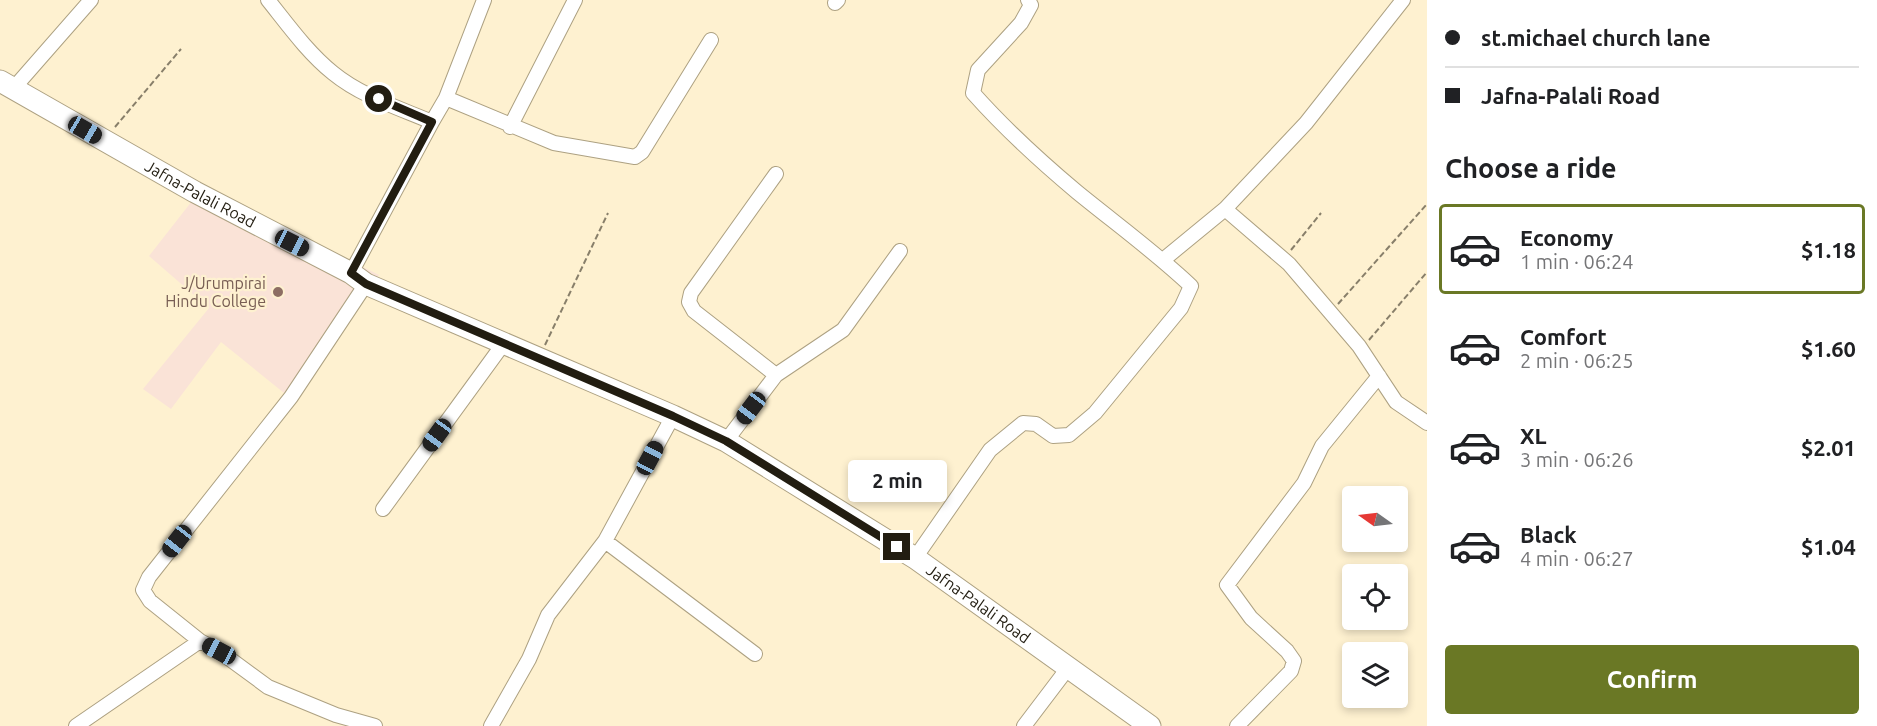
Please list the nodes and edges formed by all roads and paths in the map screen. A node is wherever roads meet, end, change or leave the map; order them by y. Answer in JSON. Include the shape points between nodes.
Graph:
{"nodes":[{"id":1,"x":91,"y":0,"type":"edge"},
{"id":2,"x":268,"y":0,"type":"edge"},
{"id":3,"x":484,"y":0,"type":"edge"},
{"id":4,"x":574,"y":0,"type":"edge"},
{"id":5,"x":1028,"y":0,"type":"edge"},
{"id":6,"x":1403,"y":0,"type":"edge"},
{"id":7,"x":711,"y":40,"type":"dead end"},
{"id":8,"x":181,"y":49,"type":"dead end"},
{"id":9,"x":6,"y":85,"type":"edge"},
{"id":10,"x":446,"y":98,"type":"junction"},
{"id":11,"x":432,"y":122,"type":"junction"},
{"id":12,"x":510,"y":126,"type":"junction"},
{"id":13,"x":103,"y":140,"type":"junction"},
{"id":14,"x":776,"y":174,"type":"dead end"},
{"id":15,"x":1427,"y":204,"type":"edge"},
{"id":16,"x":1226,"y":209,"type":"junction"},
{"id":17,"x":608,"y":213,"type":"dead end"},
{"id":18,"x":1321,"y":213,"type":"dead end"},
{"id":19,"x":900,"y":251,"type":"dead end"},
{"id":20,"x":1163,"y":260,"type":"junction"},
{"id":21,"x":1283,"y":260,"type":"junction"},
{"id":22,"x":1427,"y":272,"type":"edge"},
{"id":23,"x":359,"y":279,"type":"junction"},
{"id":24,"x":1330,"y":313,"type":"junction"},
{"id":25,"x":504,"y":343,"type":"junction"},
{"id":26,"x":1361,"y":349,"type":"junction"},
{"id":27,"x":539,"y":358,"type":"junction"},
{"id":28,"x":776,"y":375,"type":"junction"},
{"id":29,"x":1379,"y":376,"type":"junction"},
{"id":30,"x":673,"y":416,"type":"junction"},
{"id":31,"x":1427,"y":423,"type":"edge"},
{"id":32,"x":726,"y":441,"type":"junction"},
{"id":33,"x":383,"y":509,"type":"dead end"},
{"id":34,"x":605,"y":542,"type":"junction"},
{"id":35,"x":915,"y":558,"type":"junction"},
{"id":36,"x":200,"y":641,"type":"junction"},
{"id":37,"x":755,"y":654,"type":"dead end"},
{"id":38,"x":1068,"y":668,"type":"junction"},
{"id":39,"x":76,"y":726,"type":"edge"},
{"id":40,"x":375,"y":726,"type":"edge"},
{"id":41,"x":491,"y":726,"type":"edge"},
{"id":42,"x":1024,"y":726,"type":"edge"},
{"id":43,"x":1150,"y":726,"type":"edge"},
{"id":44,"x":1238,"y":726,"type":"edge"}],
"edges":[{"from":1,"to":9,"type":"street"},
{"from":2,"to":11,"type":"street","via":[[333,73],[361,91]]},
{"from":3,"to":10,"type":"street"},
{"from":4,"to":12,"type":"street"},
{"from":5,"to":20,"type":"street","via":[[1031,5],[1021,23],[978,70],[973,93],[1001,124],[1076,191]]},
{"from":6,"to":16,"type":"street","via":[[1306,123]]},
{"from":7,"to":12,"type":"street","via":[[642,152],[635,157],[554,143]]},
{"from":8,"to":13,"type":"path"},
{"from":9,"to":13,"type":"main road","name":"Jafna-Palali Road"},
{"from":10,"to":11,"type":"street"},
{"from":10,"to":12,"type":"street"},
{"from":11,"to":23,"type":"street"},
{"from":13,"to":23,"type":"main road","name":"Jafna-Palali Road"},
{"from":14,"to":28,"type":"street","via":[[691,292],[689,302],[694,311]]},
{"from":15,"to":24,"type":"path"},
{"from":16,"to":20,"type":"street"},
{"from":16,"to":21,"type":"street"},
{"from":17,"to":27,"type":"path"},
{"from":18,"to":21,"type":"path"},
{"from":19,"to":28,"type":"street","via":[[843,330]]},
{"from":20,"to":35,"type":"street","via":[[1191,286],[1181,308],[1095,413],[1069,435],[1053,436],[1036,424],[1023,423],[990,450]]},
{"from":21,"to":24,"type":"street"},
{"from":22,"to":26,"type":"path"},
{"from":23,"to":25,"type":"main road","name":"Jafna-Palali Road"},
{"from":23,"to":36,"type":"street","via":[[291,397],[149,577],[143,590],[150,601]]},
{"from":24,"to":26,"type":"street"},
{"from":25,"to":27,"type":"main road","name":"Jafna-Palali Road"},
{"from":25,"to":33,"type":"street"},
{"from":26,"to":29,"type":"street"},
{"from":27,"to":30,"type":"main road","name":"Jafna-Palali Road"},
{"from":28,"to":32,"type":"street"},
{"from":29,"to":31,"type":"street","via":[[1396,402]]},
{"from":29,"to":44,"type":"street","via":[[1322,446],[1304,483],[1227,585],[1251,618],[1294,661],[1291,671]]},
{"from":30,"to":32,"type":"main road","name":"Jafna-Palali Road"},
{"from":30,"to":34,"type":"street"},
{"from":32,"to":35,"type":"main road","name":"Jafna-Palali Road"},
{"from":34,"to":37,"type":"street"},
{"from":34,"to":41,"type":"street","via":[[548,615],[529,659]]},
{"from":35,"to":38,"type":"main road","name":"Jafna-Palali Road"},
{"from":36,"to":39,"type":"street"},
{"from":36,"to":40,"type":"street","via":[[268,687],[336,715]]},
{"from":38,"to":42,"type":"street"},
{"from":38,"to":43,"type":"main road","name":"Jafna-Palali Road"}]}
